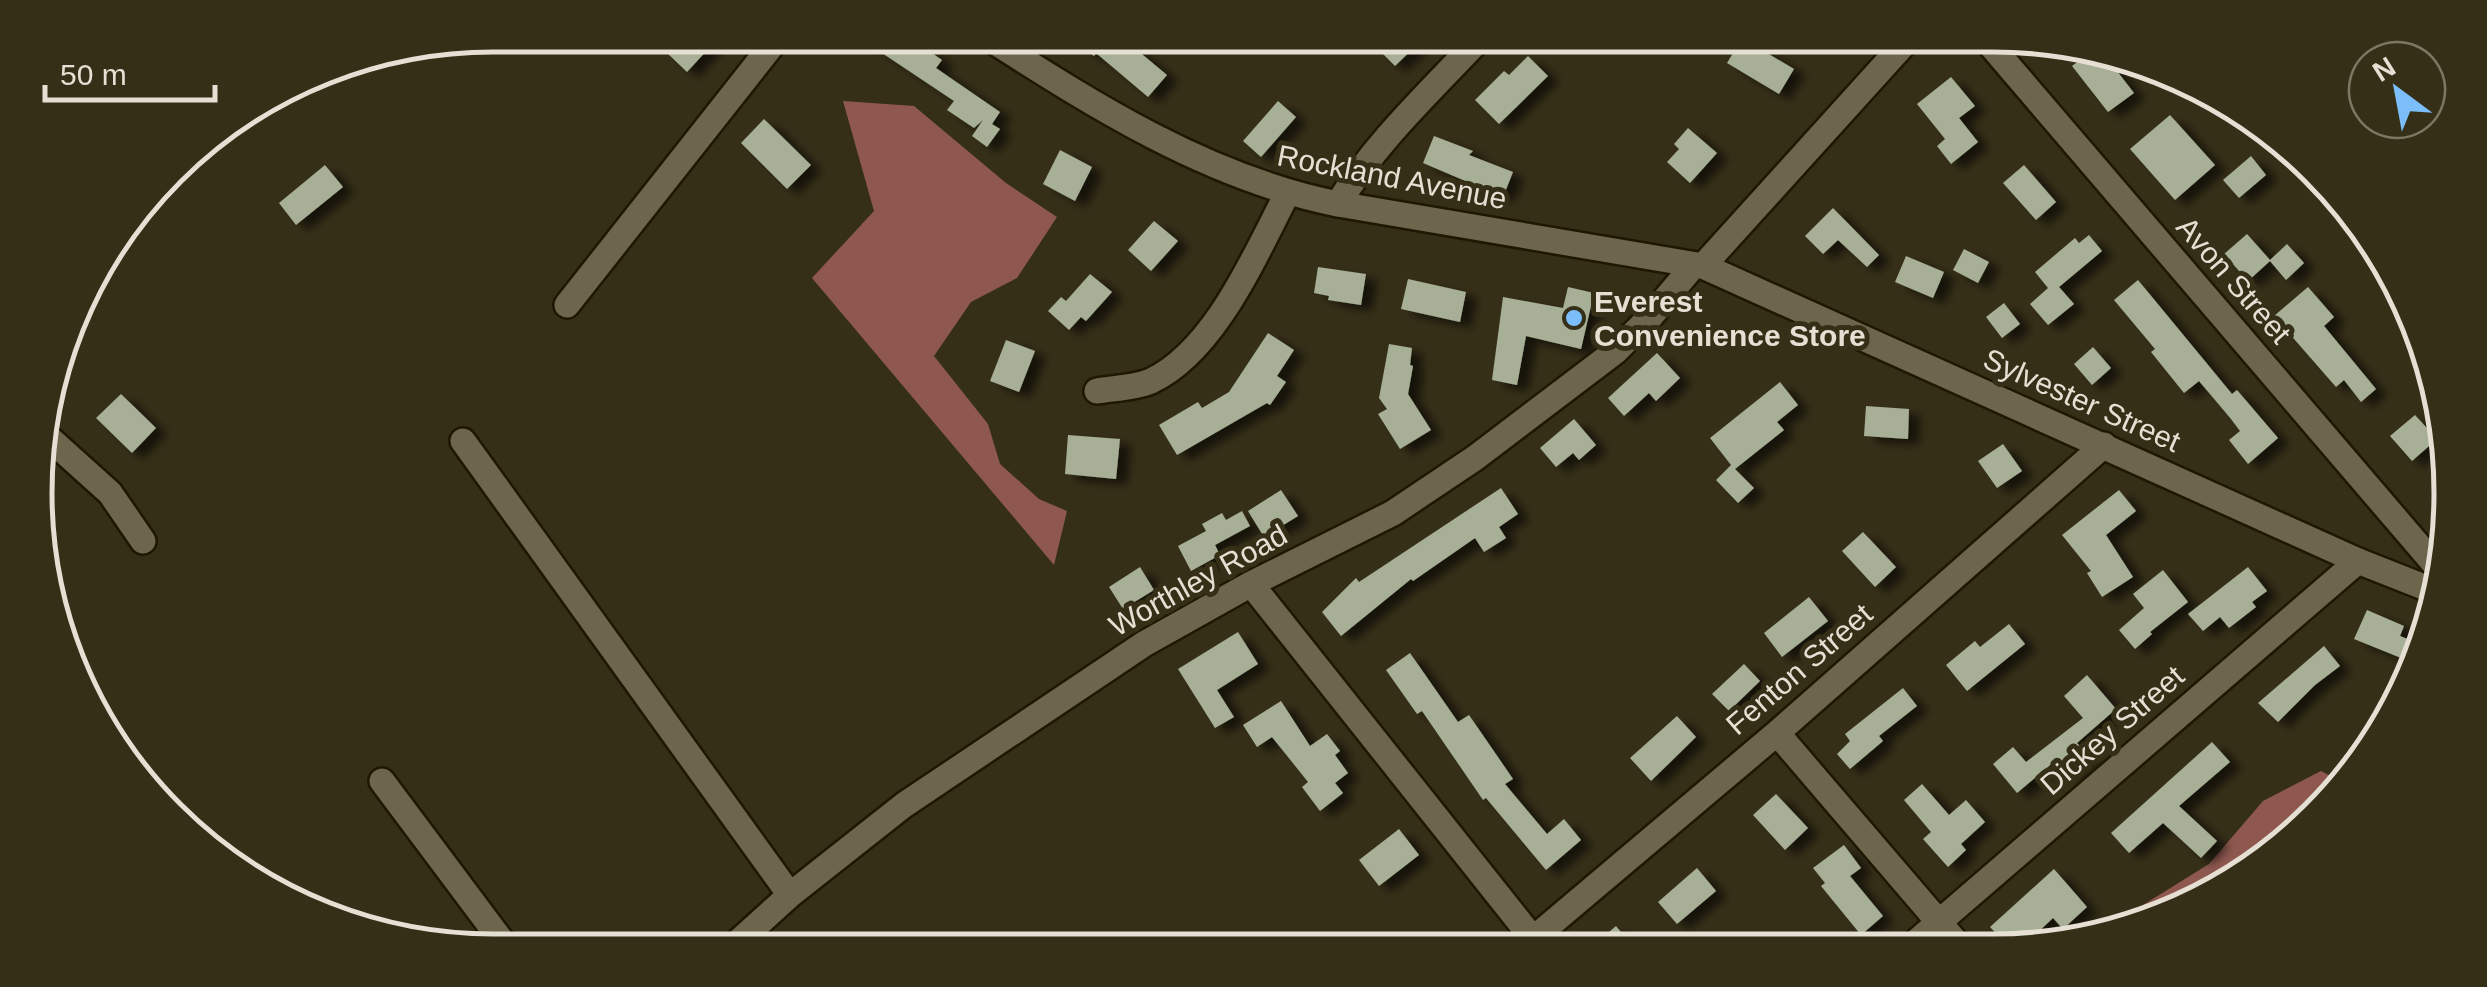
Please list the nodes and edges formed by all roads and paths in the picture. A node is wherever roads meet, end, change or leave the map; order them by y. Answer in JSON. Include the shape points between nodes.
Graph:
{"nodes":[{"id":1,"x":766,"y":52,"type":"edge"},
{"id":2,"x":1011,"y":52,"type":"edge"},
{"id":3,"x":1467,"y":52,"type":"edge"},
{"id":4,"x":1896,"y":52,"type":"edge"},
{"id":5,"x":1997,"y":52,"type":"edge"},
{"id":6,"x":1288,"y":194,"type":"junction"},
{"id":7,"x":1338,"y":204,"type":"junction"},
{"id":8,"x":1699,"y":265,"type":"junction"},
{"id":9,"x":566,"y":304,"type":"dead end"},
{"id":10,"x":1097,"y":391,"type":"dead end"},
{"id":11,"x":463,"y":441,"type":"dead end"},
{"id":12,"x":55,"y":443,"type":"edge"},
{"id":13,"x":2104,"y":445,"type":"junction"},
{"id":14,"x":143,"y":541,"type":"dead end"},
{"id":15,"x":2430,"y":558,"type":"edge"},
{"id":16,"x":2358,"y":561,"type":"junction"},
{"id":17,"x":1252,"y":584,"type":"junction"},
{"id":18,"x":2424,"y":587,"type":"edge"},
{"id":19,"x":1776,"y":732,"type":"junction"},
{"id":20,"x":382,"y":782,"type":"dead end"},
{"id":21,"x":790,"y":895,"type":"junction"},
{"id":22,"x":1939,"y":922,"type":"junction"},
{"id":23,"x":496,"y":934,"type":"edge"},
{"id":24,"x":748,"y":934,"type":"edge"},
{"id":25,"x":1529,"y":934,"type":"edge"},
{"id":26,"x":1548,"y":934,"type":"edge"},
{"id":27,"x":1925,"y":934,"type":"edge"},
{"id":28,"x":1949,"y":934,"type":"edge"}],
"edges":[{"from":1,"to":9,"type":"street"},
{"from":2,"to":6,"type":"street","name":"Rockland Avenue","via":[[1092,104],[1226,172]]},
{"from":3,"to":7,"type":"street","via":[[1379,148]]},
{"from":4,"to":8,"type":"street","name":"Worthley Road"},
{"from":5,"to":15,"type":"street","name":"Avon Street"},
{"from":6,"to":7,"type":"street","name":"Rockland Avenue"},
{"from":6,"to":10,"type":"street","via":[[1194,350],[1146,384]]},
{"from":7,"to":8,"type":"street","name":"Rockland Avenue"},
{"from":8,"to":13,"type":"street","name":"Sylvester Street"},
{"from":8,"to":17,"type":"street","name":"Worthley Road","via":[[1616,351],[1474,458],[1392,513]]},
{"from":11,"to":21,"type":"street"},
{"from":12,"to":14,"type":"street","via":[[110,492]]},
{"from":13,"to":16,"type":"street","name":"Sylvester Street"},
{"from":13,"to":19,"type":"street","name":"Fenton Street"},
{"from":16,"to":18,"type":"street","name":"Sylvester Street"},
{"from":16,"to":22,"type":"street","name":"Dickey Street"},
{"from":17,"to":21,"type":"street","name":"Worthley Road","via":[[1144,644],[904,805]]},
{"from":17,"to":25,"type":"street"},
{"from":19,"to":22,"type":"street"},
{"from":19,"to":26,"type":"street","name":"Fenton Street"},
{"from":20,"to":23,"type":"street"},
{"from":21,"to":24,"type":"street","name":"Worthley Road"},
{"from":22,"to":27,"type":"street","name":"Dickey Street"},
{"from":22,"to":28,"type":"street"}]}
